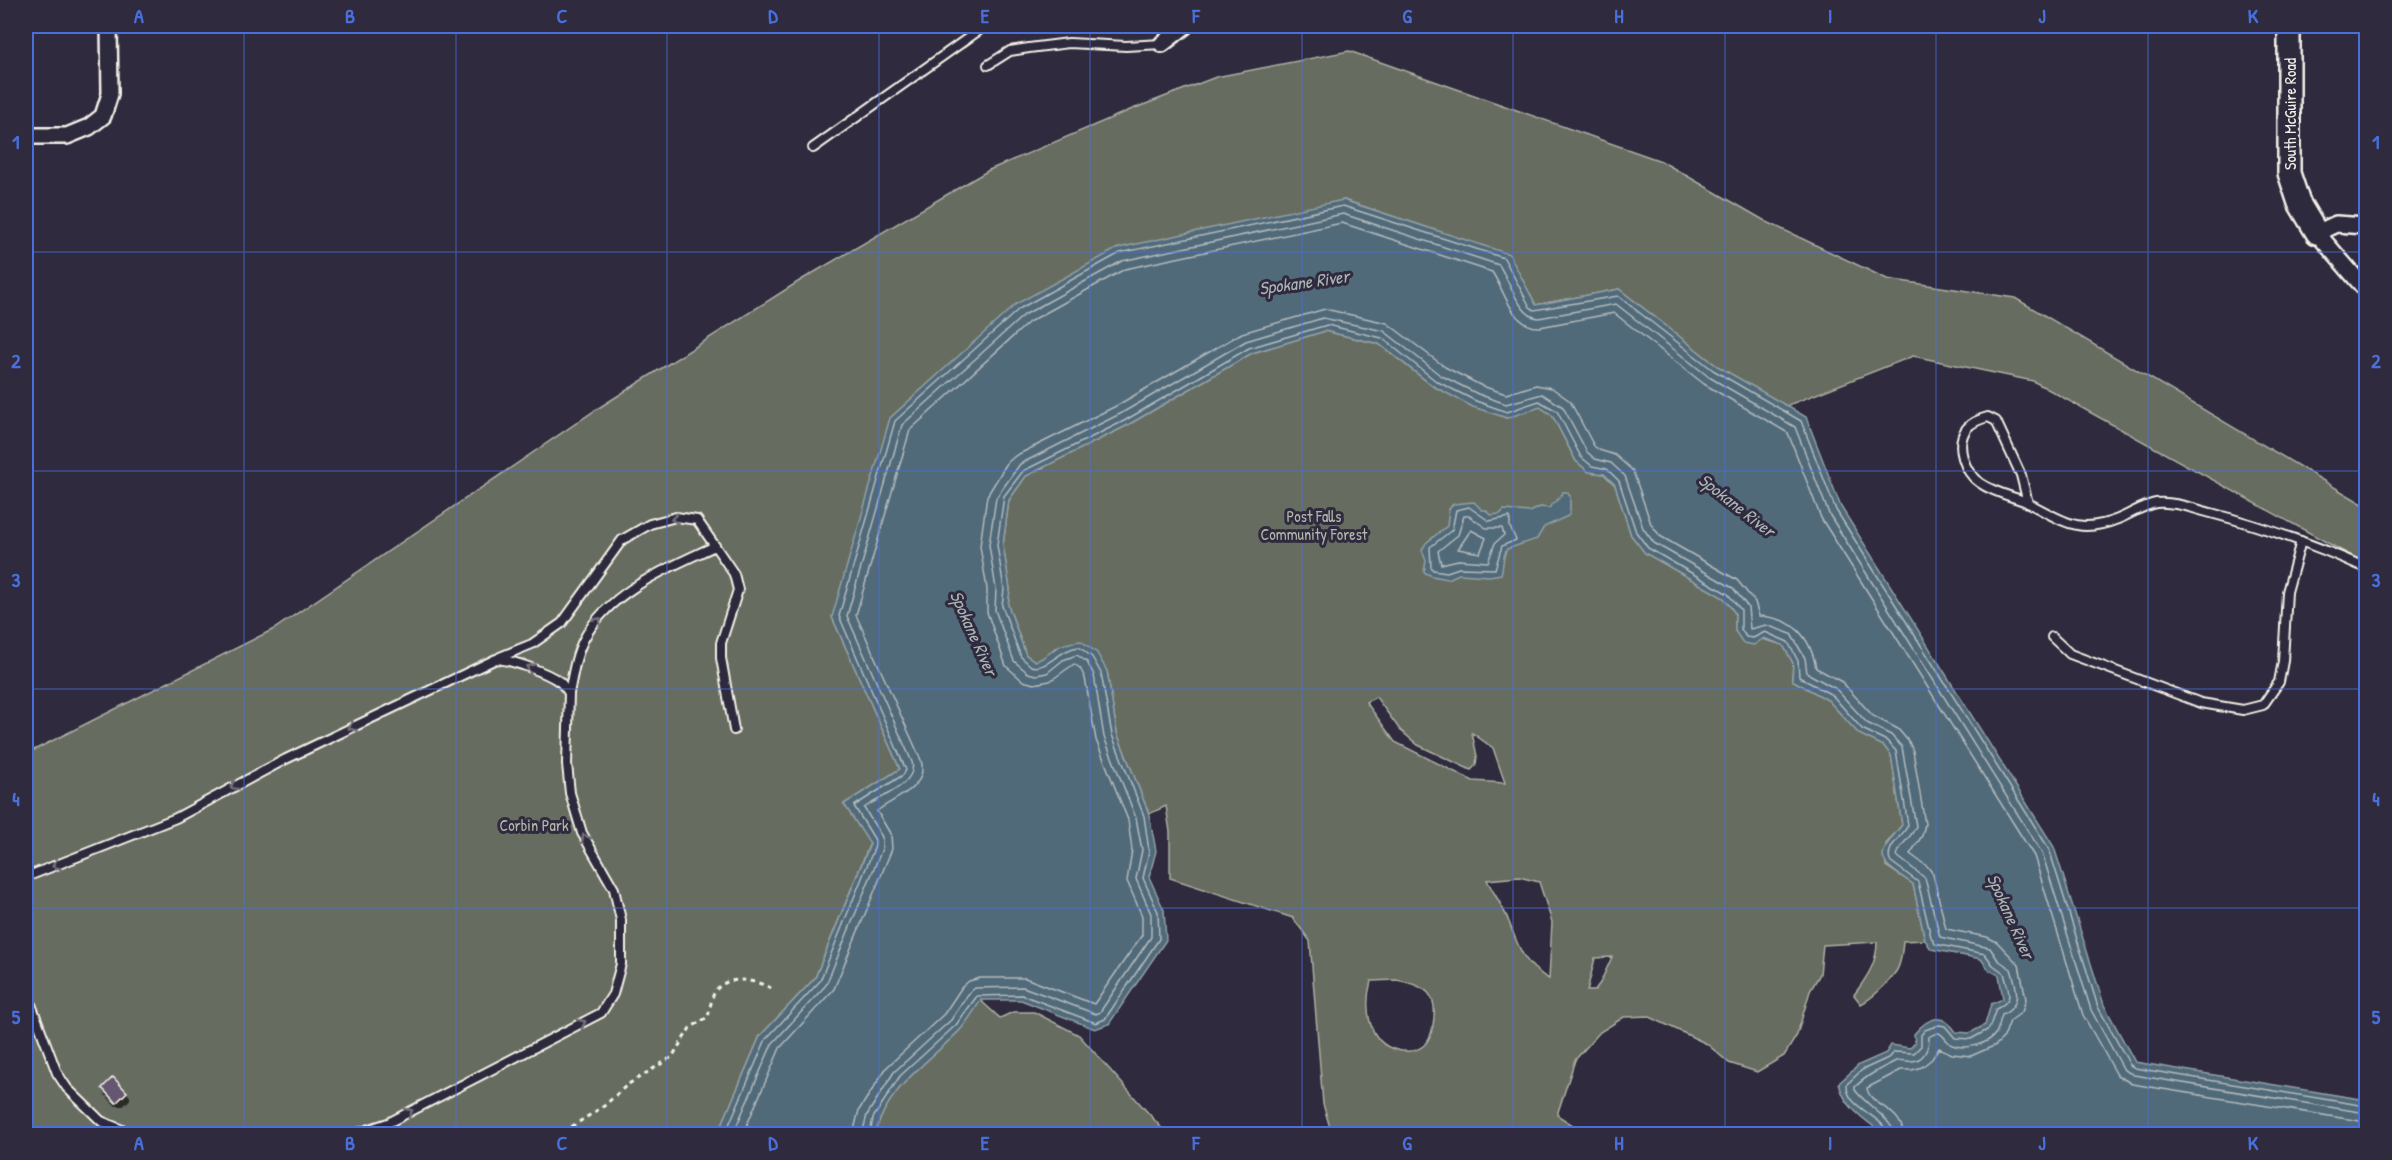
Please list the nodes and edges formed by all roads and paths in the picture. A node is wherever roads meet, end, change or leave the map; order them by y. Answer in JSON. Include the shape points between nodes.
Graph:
{"nodes":[{"id":1,"x":109,"y":26,"type":"edge"},
{"id":2,"x":985,"y":26,"type":"edge"},
{"id":3,"x":1185,"y":26,"type":"edge"},
{"id":4,"x":2289,"y":26,"type":"edge"},
{"id":5,"x":1162,"y":44,"type":"joint"},
{"id":6,"x":988,"y":65,"type":"dead end"},
{"id":7,"x":26,"y":136,"type":"edge"},
{"id":8,"x":813,"y":148,"type":"dead end"},
{"id":9,"x":2367,"y":226,"type":"edge"},
{"id":10,"x":2317,"y":233,"type":"junction"},
{"id":11,"x":2367,"y":290,"type":"edge"},
{"id":12,"x":2028,"y":503,"type":"junction"},
{"id":13,"x":2301,"y":541,"type":"junction"},
{"id":14,"x":715,"y":546,"type":"junction"},
{"id":15,"x":2367,"y":568,"type":"edge"},
{"id":16,"x":2052,"y":637,"type":"dead end"},
{"id":17,"x":496,"y":659,"type":"junction"},
{"id":18,"x":569,"y":693,"type":"junction"},
{"id":19,"x":734,"y":730,"type":"dead end"},
{"id":20,"x":26,"y":877,"type":"edge"},
{"id":21,"x":773,"y":989,"type":"dead end"},
{"id":22,"x":26,"y":991,"type":"edge"},
{"id":23,"x":132,"y":1134,"type":"edge"},
{"id":24,"x":355,"y":1134,"type":"edge"},
{"id":25,"x":566,"y":1134,"type":"edge"}],
"edges":[{"from":1,"to":7,"type":"street","via":[[110,94],[103,116],[67,136]]},
{"from":2,"to":8,"type":"lane"},
{"from":3,"to":5,"type":"street"},
{"from":4,"to":10,"type":"street","name":"South McGuire Road","via":[[2289,173],[2299,203]]},
{"from":5,"to":6,"type":"lane","via":[[1069,43],[1010,51]]},
{"from":9,"to":10,"type":"street","via":[[2336,224]]},
{"from":10,"to":11,"type":"street"},
{"from":12,"to":12,"type":"lane","via":[[1971,476],[1963,460],[1962,446],[1966,429],[1976,420],[1988,417],[1996,421],[2021,475]]},
{"from":12,"to":13,"type":"lane","via":[[2083,528],[2097,527],[2157,503],[2189,507]]},
{"from":13,"to":15,"type":"lane"},
{"from":13,"to":16,"type":"lane","via":[[2288,592],[2279,682],[2263,705],[2243,710],[2201,703],[2070,654]]},
{"from":14,"to":17,"type":"lane","one_way":true,"via":[[697,520],[676,517],[650,524],[622,540],[562,623],[532,644]]},
{"from":18,"to":14,"type":"lane","one_way":true,"via":[[584,640],[623,594]]},
{"from":14,"to":19,"type":"lane","via":[[734,574],[738,590],[721,643]]},
{"from":18,"to":17,"type":"lane","one_way":true,"via":[[560,682],[523,665]]},
{"from":17,"to":20,"type":"lane","one_way":true,"via":[[286,759],[177,818]]},
{"from":24,"to":18,"type":"lane","one_way":true,"via":[[388,1123],[601,1013],[613,994],[621,964],[621,920],[614,889],[582,833],[570,793]]},
{"from":21,"to":25,"type":"path","via":[[741,980],[718,987],[708,1017],[690,1029],[672,1057],[627,1085]]},
{"from":22,"to":23,"type":"lane","via":[[57,1073],[67,1088],[101,1121]]}]}
